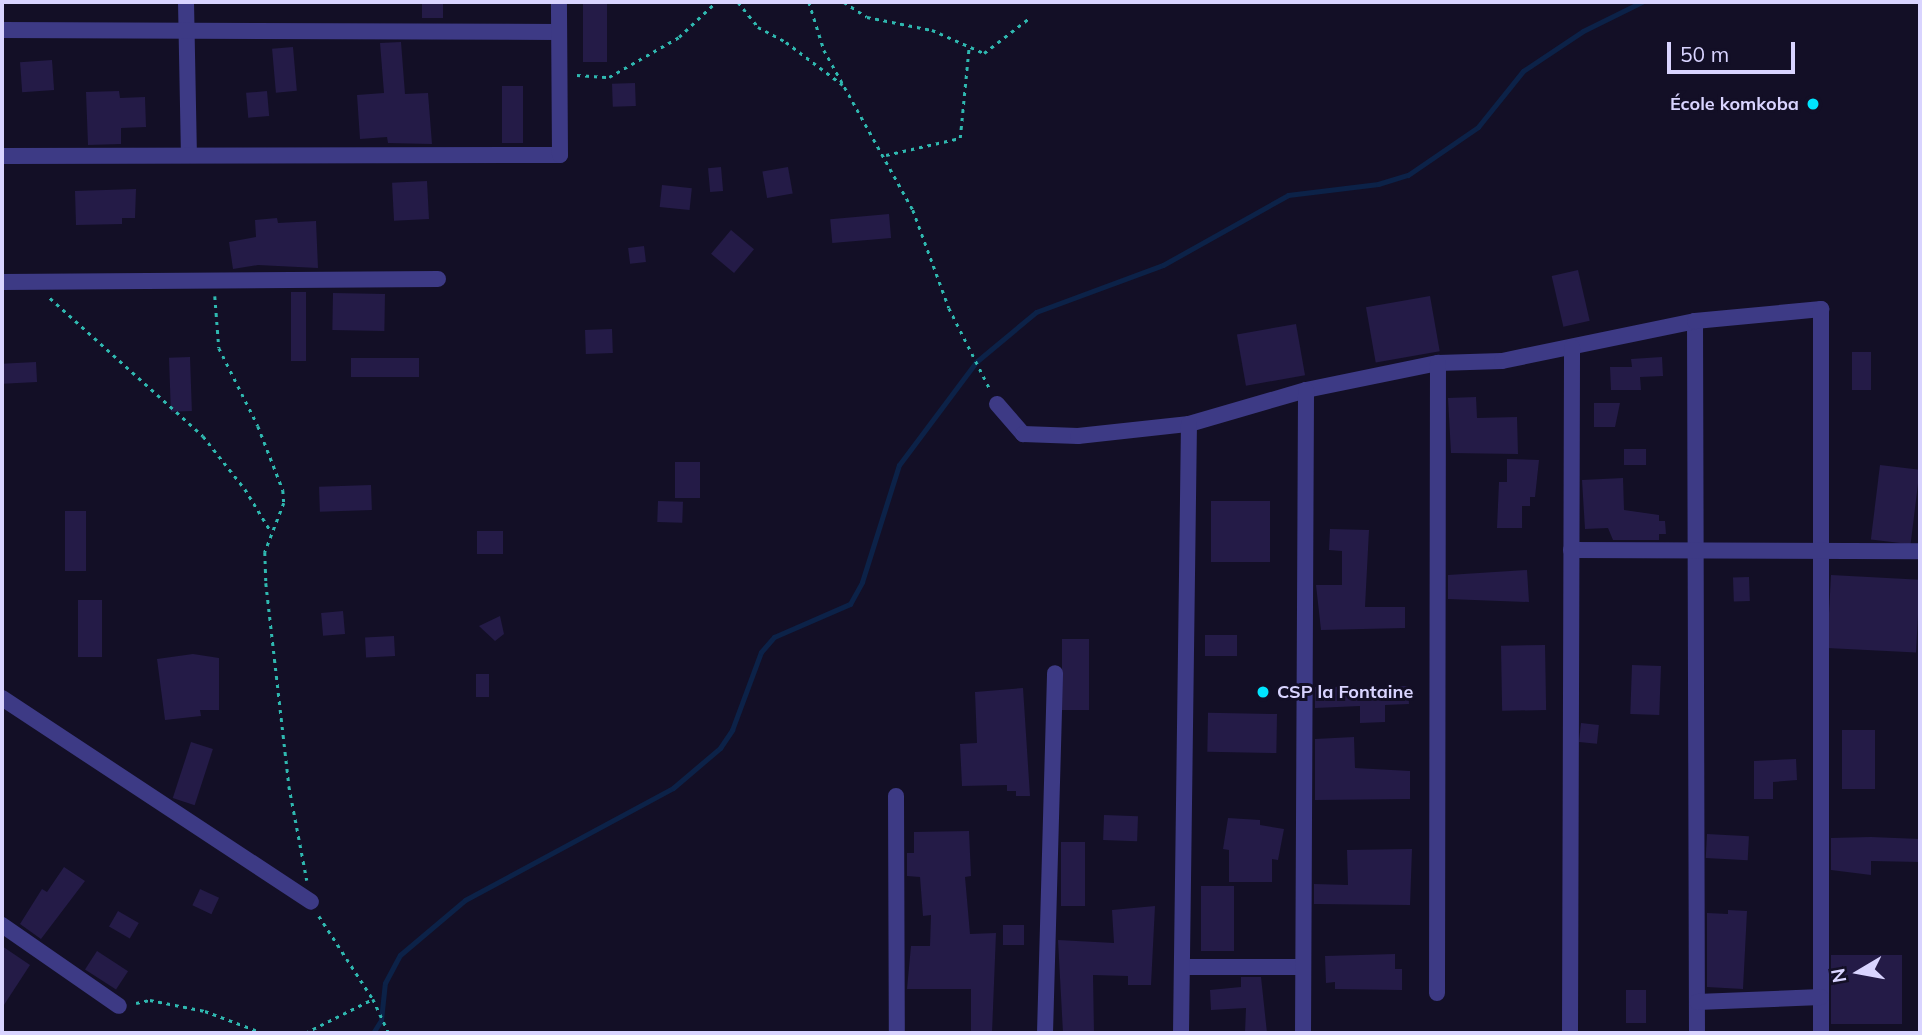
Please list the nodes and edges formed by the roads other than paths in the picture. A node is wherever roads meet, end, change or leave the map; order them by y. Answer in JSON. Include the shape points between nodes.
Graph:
{"nodes":[{"id":1,"x":186,"y":2,"type":"edge"},
{"id":2,"x":559,"y":2,"type":"edge"},
{"id":3,"x":2,"y":30,"type":"edge"},
{"id":4,"x":186,"y":31,"type":"junction"},
{"id":5,"x":559,"y":32,"type":"junction"},
{"id":6,"x":189,"y":155,"type":"junction"},
{"id":7,"x":2,"y":156,"type":"edge"},
{"id":8,"x":438,"y":279,"type":"dead end"},
{"id":9,"x":2,"y":282,"type":"edge"},
{"id":10,"x":1695,"y":321,"type":"junction"},
{"id":11,"x":1572,"y":347,"type":"junction"},
{"id":12,"x":1438,"y":363,"type":"junction"},
{"id":13,"x":1306,"y":390,"type":"junction"},
{"id":14,"x":997,"y":404,"type":"road end"},
{"id":15,"x":1189,"y":424,"type":"junction"},
{"id":16,"x":1571,"y":550,"type":"junction"},
{"id":17,"x":1696,"y":550,"type":"junction"},
{"id":18,"x":1821,"y":551,"type":"junction"},
{"id":19,"x":1920,"y":551,"type":"edge"},
{"id":20,"x":1055,"y":673,"type":"dead end"},
{"id":21,"x":2,"y":698,"type":"edge"},
{"id":22,"x":896,"y":796,"type":"dead end"},
{"id":23,"x":311,"y":902,"type":"road end"},
{"id":24,"x":2,"y":925,"type":"edge"},
{"id":25,"x":1185,"y":967,"type":"junction"},
{"id":26,"x":1300,"y":967,"type":"junction"},
{"id":27,"x":1437,"y":993,"type":"dead end"},
{"id":28,"x":1821,"y":997,"type":"junction"},
{"id":29,"x":1697,"y":1002,"type":"junction"},
{"id":30,"x":119,"y":1006,"type":"road end"},
{"id":31,"x":897,"y":1033,"type":"edge"},
{"id":32,"x":1045,"y":1033,"type":"edge"},
{"id":33,"x":1181,"y":1033,"type":"edge"},
{"id":34,"x":1303,"y":1033,"type":"edge"},
{"id":35,"x":1570,"y":1033,"type":"edge"},
{"id":36,"x":1697,"y":1033,"type":"edge"},
{"id":37,"x":1821,"y":1033,"type":"edge"}],
"edges":[{"from":1,"to":4,"type":"street"},
{"from":2,"to":5,"type":"street"},
{"from":3,"to":4,"type":"street"},
{"from":4,"to":5,"type":"street"},
{"from":4,"to":6,"type":"street"},
{"from":5,"to":6,"type":"street","via":[[560,155]]},
{"from":6,"to":7,"type":"street"},
{"from":8,"to":9,"type":"street"},
{"from":10,"to":11,"type":"street"},
{"from":10,"to":17,"type":"street"},
{"from":10,"to":18,"type":"street","via":[[1821,309]]},
{"from":11,"to":12,"type":"street","via":[[1502,361]]},
{"from":11,"to":16,"type":"street"},
{"from":12,"to":13,"type":"street"},
{"from":12,"to":27,"type":"street"},
{"from":13,"to":15,"type":"street"},
{"from":13,"to":26,"type":"street"},
{"from":14,"to":15,"type":"street","via":[[1023,434],[1078,436]]},
{"from":15,"to":25,"type":"street"},
{"from":16,"to":17,"type":"street"},
{"from":16,"to":35,"type":"street"},
{"from":17,"to":18,"type":"street"},
{"from":17,"to":29,"type":"street"},
{"from":18,"to":19,"type":"street"},
{"from":18,"to":28,"type":"street"},
{"from":20,"to":32,"type":"street"},
{"from":21,"to":23,"type":"street"},
{"from":22,"to":31,"type":"street"},
{"from":24,"to":30,"type":"street"},
{"from":25,"to":26,"type":"street"},
{"from":25,"to":33,"type":"street"},
{"from":26,"to":34,"type":"street"},
{"from":28,"to":29,"type":"street"},
{"from":28,"to":37,"type":"street"},
{"from":29,"to":36,"type":"street"}]}
